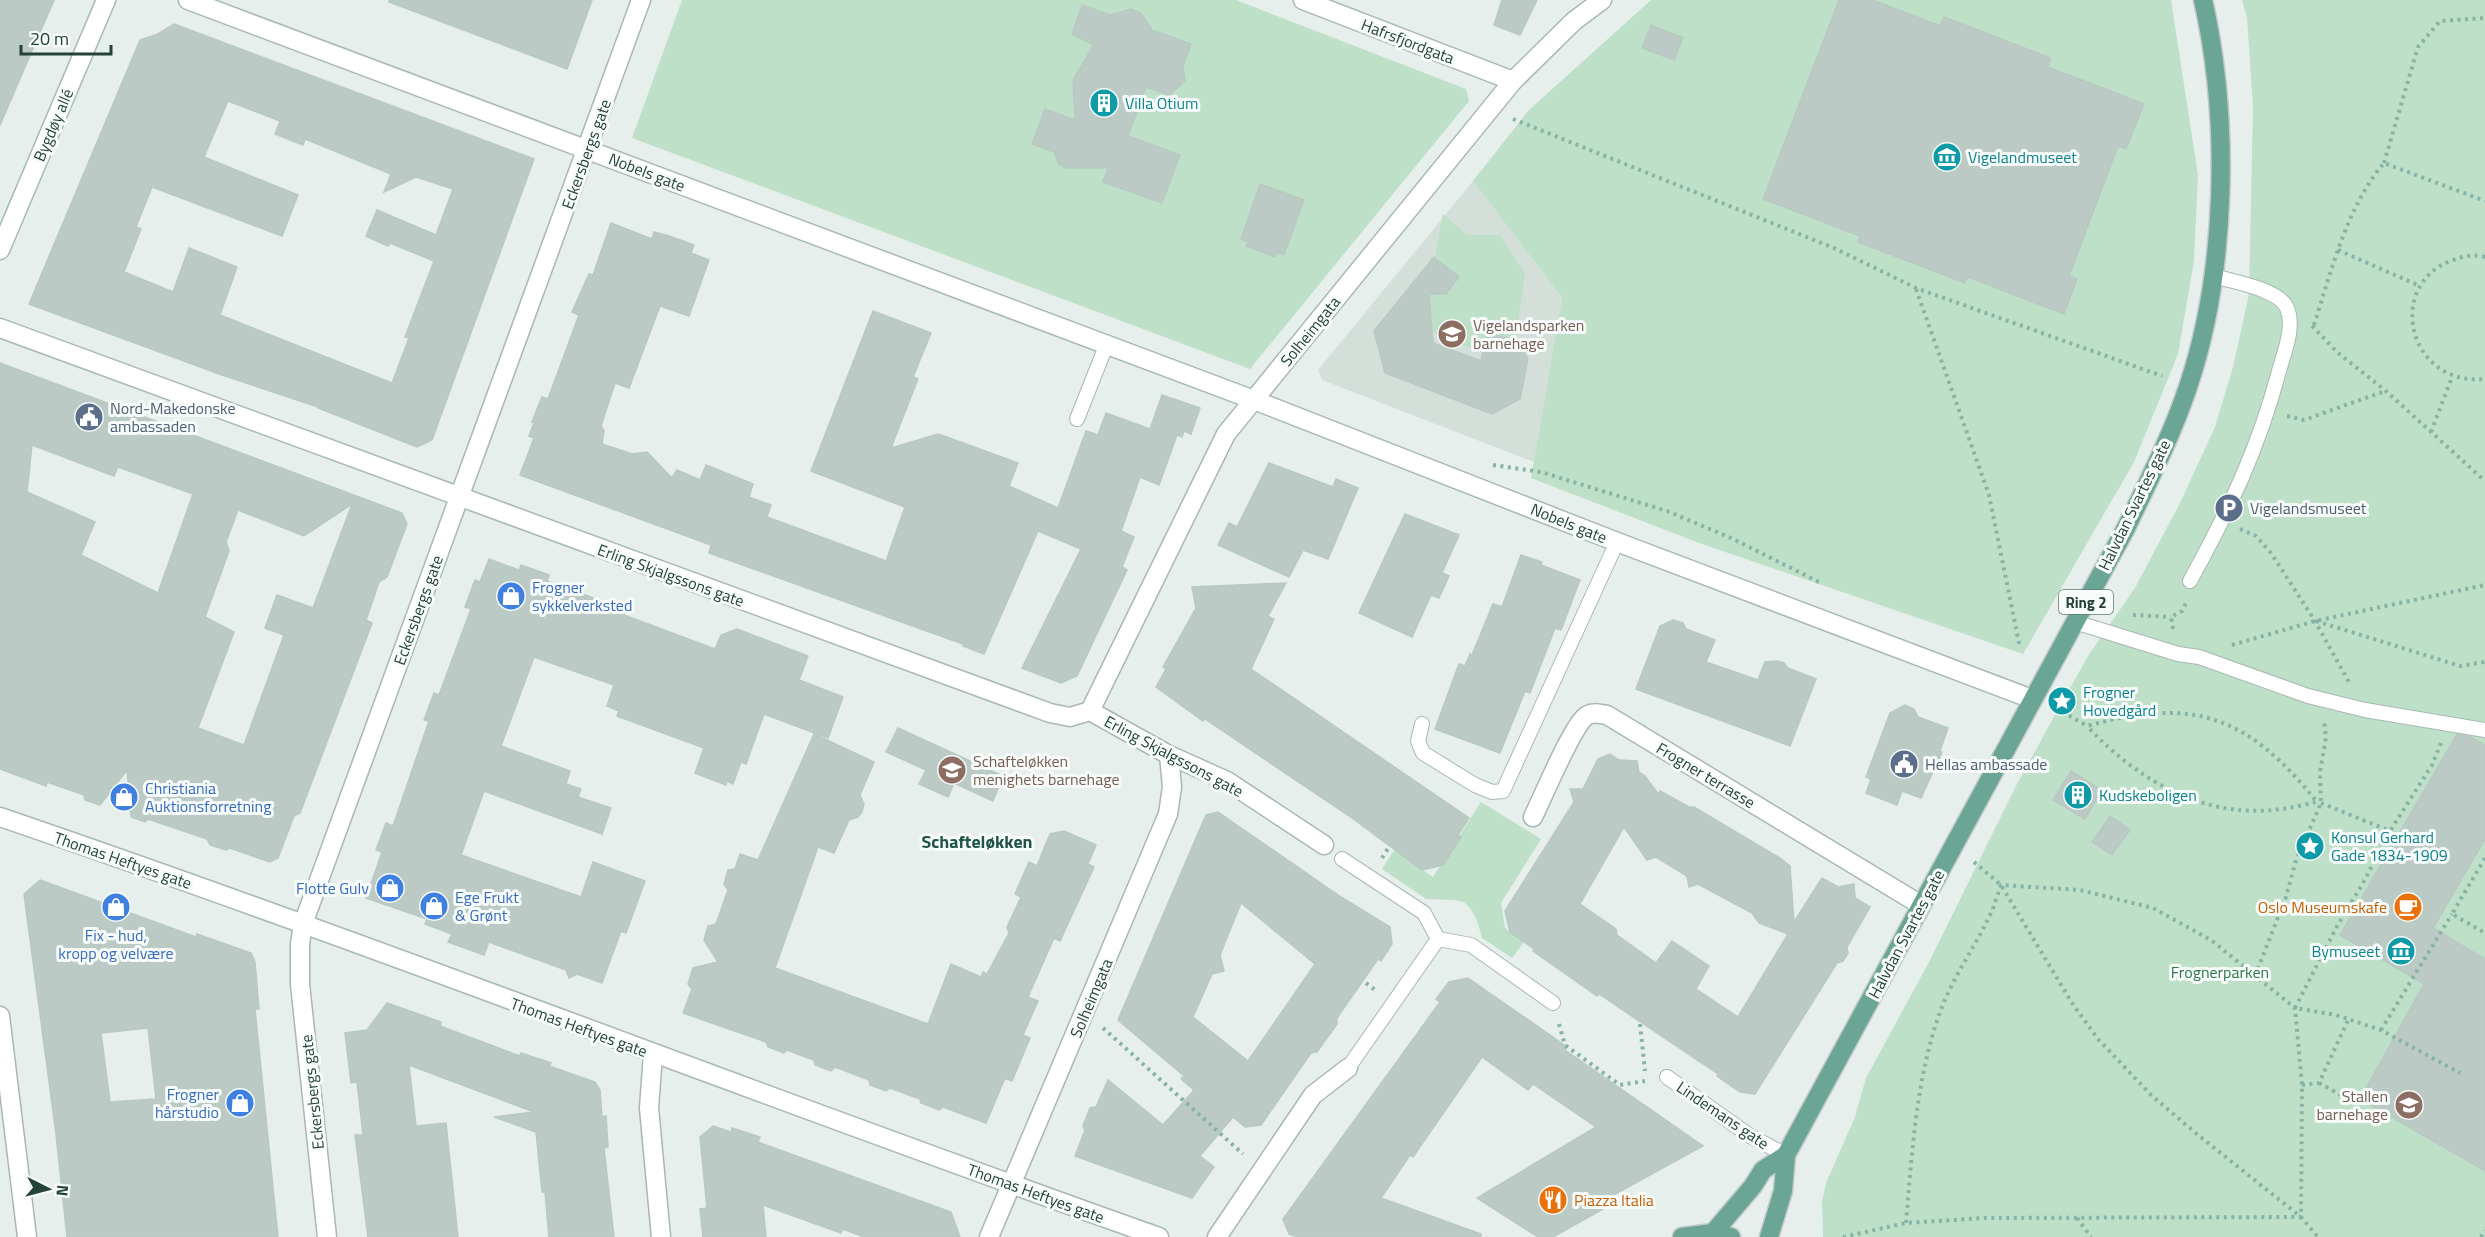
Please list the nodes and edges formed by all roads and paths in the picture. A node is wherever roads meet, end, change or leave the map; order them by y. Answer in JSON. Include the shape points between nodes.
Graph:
{"nodes":[{"id":1,"x":106,"y":0,"type":"edge"},
{"id":2,"x":188,"y":0,"type":"edge"},
{"id":3,"x":641,"y":0,"type":"edge"},
{"id":4,"x":1303,"y":0,"type":"edge"},
{"id":5,"x":1602,"y":0,"type":"edge"},
{"id":6,"x":2203,"y":0,"type":"edge"},
{"id":7,"x":2485,"y":18,"type":"edge"},
{"id":8,"x":1513,"y":81,"type":"junction"},
{"id":9,"x":1492,"y":110,"type":"junction"},
{"id":10,"x":588,"y":149,"type":"junction"},
{"id":11,"x":2384,"y":163,"type":"junction"},
{"id":12,"x":2485,"y":201,"type":"edge"},
{"id":13,"x":0,"y":250,"type":"edge"},
{"id":14,"x":2338,"y":250,"type":"junction"},
{"id":15,"x":2485,"y":257,"type":"edge"},
{"id":16,"x":2214,"y":276,"type":"junction"},
{"id":17,"x":2420,"y":286,"type":"junction"},
{"id":18,"x":1916,"y":288,"type":"junction"},
{"id":19,"x":0,"y":328,"type":"edge"},
{"id":20,"x":1106,"y":346,"type":"junction"},
{"id":21,"x":2162,"y":376,"type":"dead end"},
{"id":22,"x":2452,"y":377,"type":"junction"},
{"id":23,"x":2485,"y":379,"type":"edge"},
{"id":24,"x":2386,"y":391,"type":"junction"},
{"id":25,"x":1254,"y":400,"type":"junction"},
{"id":26,"x":2268,"y":411,"type":"junction"},
{"id":27,"x":1077,"y":419,"type":"dead end"},
{"id":28,"x":2431,"y":432,"type":"junction"},
{"id":29,"x":1488,"y":465,"type":"dead end"},
{"id":30,"x":2485,"y":481,"type":"edge"},
{"id":31,"x":459,"y":498,"type":"junction"},
{"id":32,"x":2222,"y":522,"type":"junction"},
{"id":33,"x":1617,"y":542,"type":"junction"},
{"id":34,"x":2190,"y":581,"type":"joint"},
{"id":35,"x":1821,"y":583,"type":"dead end"},
{"id":36,"x":2485,"y":585,"type":"edge"},
{"id":37,"x":2315,"y":621,"type":"junction"},
{"id":38,"x":2075,"y":622,"type":"junction"},
{"id":39,"x":2020,"y":648,"type":"dead end"},
{"id":40,"x":2178,"y":654,"type":"junction"},
{"id":41,"x":2199,"y":657,"type":"junction"},
{"id":42,"x":2485,"y":662,"type":"edge"},
{"id":43,"x":2032,"y":699,"type":"junction"},
{"id":44,"x":2317,"y":699,"type":"junction"},
{"id":45,"x":2053,"y":706,"type":"dead end"},
{"id":46,"x":1090,"y":711,"type":"junction"},
{"id":47,"x":2365,"y":711,"type":"junction"},
{"id":48,"x":1422,"y":724,"type":"dead end"},
{"id":49,"x":2087,"y":726,"type":"junction"},
{"id":50,"x":2485,"y":730,"type":"edge"},
{"id":51,"x":1169,"y":754,"type":"junction"},
{"id":52,"x":2432,"y":765,"type":"dead end"},
{"id":53,"x":2319,"y":803,"type":"junction"},
{"id":54,"x":0,"y":817,"type":"edge"},
{"id":55,"x":1533,"y":817,"type":"dead end"},
{"id":56,"x":2390,"y":831,"type":"junction"},
{"id":57,"x":1324,"y":845,"type":"dead end"},
{"id":58,"x":2485,"y":858,"type":"edge"},
{"id":59,"x":1342,"y":859,"type":"dead end"},
{"id":60,"x":1974,"y":861,"type":"dead end"},
{"id":61,"x":2001,"y":885,"type":"junction"},
{"id":62,"x":1921,"y":905,"type":"junction"},
{"id":63,"x":2452,"y":914,"type":"junction"},
{"id":64,"x":303,"y":924,"type":"junction"},
{"id":65,"x":2485,"y":933,"type":"edge"},
{"id":66,"x":1438,"y":939,"type":"junction"},
{"id":67,"x":2255,"y":976,"type":"junction"},
{"id":68,"x":1553,"y":1004,"type":"joint"},
{"id":69,"x":2295,"y":1008,"type":"junction"},
{"id":70,"x":0,"y":1016,"type":"edge"},
{"id":71,"x":2348,"y":1020,"type":"junction"},
{"id":72,"x":1099,"y":1024,"type":"dead end"},
{"id":73,"x":1640,"y":1024,"type":"dead end"},
{"id":74,"x":2381,"y":1030,"type":"junction"},
{"id":75,"x":653,"y":1054,"type":"junction"},
{"id":76,"x":1348,"y":1068,"type":"joint"},
{"id":77,"x":2460,"y":1073,"type":"dead end"},
{"id":78,"x":1667,"y":1077,"type":"dead end"},
{"id":79,"x":2319,"y":1083,"type":"junction"},
{"id":80,"x":2302,"y":1085,"type":"junction"},
{"id":81,"x":2350,"y":1100,"type":"dead end"},
{"id":82,"x":1243,"y":1154,"type":"dead end"},
{"id":83,"x":1785,"y":1155,"type":"junction"},
{"id":84,"x":1011,"y":1185,"type":"junction"},
{"id":85,"x":2301,"y":1217,"type":"junction"},
{"id":86,"x":2077,"y":1218,"type":"junction"},
{"id":87,"x":1906,"y":1223,"type":"junction"},
{"id":88,"x":2485,"y":1230,"type":"edge"},
{"id":89,"x":1722,"y":1235,"type":"edge"},
{"id":90,"x":27,"y":1237,"type":"edge"},
{"id":91,"x":327,"y":1237,"type":"edge"},
{"id":92,"x":661,"y":1237,"type":"edge"},
{"id":93,"x":988,"y":1237,"type":"edge"},
{"id":94,"x":1159,"y":1237,"type":"edge"},
{"id":95,"x":1217,"y":1237,"type":"edge"},
{"id":96,"x":1682,"y":1237,"type":"edge"},
{"id":97,"x":1769,"y":1237,"type":"edge"},
{"id":98,"x":1843,"y":1237,"type":"edge"},
{"id":99,"x":2091,"y":1237,"type":"edge"},
{"id":100,"x":2318,"y":1237,"type":"edge"},
{"id":101,"x":2481,"y":1237,"type":"edge"}],
"edges":[{"from":1,"to":13,"type":"street","name":"Bygdøy allé"},
{"from":2,"to":10,"type":"street","name":"Nobels gate"},
{"from":3,"to":10,"type":"street","name":"Eckersbergs gate"},
{"from":4,"to":8,"type":"street","name":"Hafrsfjordgata"},
{"from":5,"to":8,"type":"street","name":"Solheimgata","via":[[1574,21]]},
{"from":6,"to":16,"type":"main road","name":"Halvdan Svartes gate","number":"Ring 2","via":[[2216,79],[2220,147],[2221,216]]},
{"from":7,"to":11,"type":"path","via":[[2440,21],[2418,47]]},
{"from":8,"to":9,"type":"street","name":"Solheimgata"},
{"from":9,"to":18,"type":"path","via":[[1834,248]]},
{"from":9,"to":25,"type":"street","name":"Solheimgata"},
{"from":10,"to":20,"type":"street","name":"Nobels gate"},
{"from":10,"to":31,"type":"street","name":"Eckersbergs gate"},
{"from":11,"to":12,"type":"path"},
{"from":11,"to":14,"type":"path","via":[[2368,182]]},
{"from":14,"to":17,"type":"path"},
{"from":14,"to":24,"type":"path","via":[[2314,326],[2338,353]]},
{"from":15,"to":17,"type":"path","via":[[2462,256],[2446,262]]},
{"from":16,"to":26,"type":"lane","via":[[2271,294],[2287,308],[2290,325]]},
{"from":16,"to":38,"type":"main road","name":"Halvdan Svartes gate","number":"Ring 2","via":[[2189,386],[2126,528]]},
{"from":17,"to":22,"type":"path","via":[[2413,306],[2412,328],[2419,348],[2433,365]]},
{"from":18,"to":21,"type":"path"},
{"from":18,"to":39,"type":"path","via":[[1989,495]]},
{"from":19,"to":31,"type":"street","name":"Erling Skjalgssons gate"},
{"from":20,"to":25,"type":"street","name":"Nobels gate"},
{"from":20,"to":27,"type":"lane"},
{"from":22,"to":23,"type":"path"},
{"from":22,"to":28,"type":"path"},
{"from":24,"to":26,"type":"path","via":[[2304,420]]},
{"from":24,"to":28,"type":"path"},
{"from":25,"to":33,"type":"street","name":"Nobels gate"},
{"from":25,"to":46,"type":"street","name":"Solheimgata","via":[[1226,434]]},
{"from":26,"to":32,"type":"lane"},
{"from":28,"to":30,"type":"path"},
{"from":29,"to":35,"type":"path","via":[[1541,472],[1667,511]]},
{"from":31,"to":46,"type":"street","name":"Erling Skjalgssons gate","via":[[1050,713],[1070,717]]},
{"from":31,"to":64,"type":"street","name":"Eckersbergs gate"},
{"from":32,"to":34,"type":"lane"},
{"from":32,"to":37,"type":"path","via":[[2256,536]]},
{"from":33,"to":43,"type":"street","name":"Nobels gate"},
{"from":33,"to":48,"type":"lane","via":[[1503,791],[1492,792],[1475,785],[1423,753],[1418,741]]},
{"from":34,"to":40,"type":"path","via":[[2186,606],[2171,617]]},
{"from":36,"to":37,"type":"path"},
{"from":37,"to":41,"type":"path"},
{"from":37,"to":42,"type":"path","via":[[2460,666]]},
{"from":37,"to":47,"type":"path"},
{"from":38,"to":40,"type":"lane"},
{"from":38,"to":43,"type":"main road","name":"Halvdan Svartes gate","number":"Ring 2"},
{"from":40,"to":41,"type":"lane"},
{"from":41,"to":44,"type":"lane"},
{"from":43,"to":62,"type":"main road","name":"Halvdan Svartes gate","number":"Ring 2"},
{"from":44,"to":47,"type":"lane"},
{"from":44,"to":53,"type":"path","via":[[2326,737]]},
{"from":45,"to":49,"type":"path"},
{"from":46,"to":51,"type":"street","name":"Erling Skjalgssons gate"},
{"from":47,"to":50,"type":"lane"},
{"from":49,"to":53,"type":"path","via":[[2134,769],[2191,800],[2233,810],[2280,810]]},
{"from":49,"to":53,"type":"path","via":[[2152,713],[2182,712],[2219,720],[2255,740],[2293,771]]},
{"from":51,"to":57,"type":"street","name":"Erling Skjalgssons gate","via":[[1227,781]]},
{"from":51,"to":84,"type":"street","name":"Solheimgata","via":[[1172,788],[1168,814]]},
{"from":52,"to":56,"type":"path"},
{"from":53,"to":56,"type":"path"},
{"from":53,"to":67,"type":"path"},
{"from":54,"to":64,"type":"street","name":"Thomas Heftyes gate"},
{"from":55,"to":62,"type":"street","name":"Frogner terrasse","via":[[1585,716],[1607,715]]},
{"from":56,"to":69,"type":"path"},
{"from":58,"to":63,"type":"path"},
{"from":59,"to":66,"type":"lane","via":[[1424,913]]},
{"from":60,"to":61,"type":"path"},
{"from":61,"to":67,"type":"path","via":[[2080,890],[2153,908],[2211,940]]},
{"from":61,"to":85,"type":"path","via":[[2098,1039],[2151,1095]]},
{"from":61,"to":87,"type":"path","via":[[1989,918],[1941,1008],[1931,1037],[1916,1121]]},
{"from":62,"to":83,"type":"main road","name":"Halvdan Svartes gate","number":"Ring 2"},
{"from":63,"to":65,"type":"path"},
{"from":63,"to":74,"type":"path"},
{"from":64,"to":75,"type":"street","name":"Thomas Heftyes gate"},
{"from":64,"to":91,"type":"street","name":"Eckersbergs gate","via":[[300,984]]},
{"from":66,"to":68,"type":"lane","via":[[1471,945]]},
{"from":66,"to":76,"type":"lane"},
{"from":67,"to":69,"type":"path"},
{"from":68,"to":73,"type":"path","via":[[1565,1045],[1620,1085],[1647,1080]]},
{"from":69,"to":71,"type":"path"},
{"from":69,"to":80,"type":"path"},
{"from":70,"to":90,"type":"street"},
{"from":71,"to":74,"type":"path"},
{"from":71,"to":79,"type":"path"},
{"from":72,"to":82,"type":"path"},
{"from":74,"to":77,"type":"path"},
{"from":75,"to":84,"type":"street","name":"Thomas Heftyes gate"},
{"from":75,"to":92,"type":"street","via":[[649,1108]]},
{"from":76,"to":95,"type":"street","via":[[1313,1095]]},
{"from":78,"to":83,"type":"lane","name":"Lindemans gate","via":[[1750,1136]]},
{"from":79,"to":80,"type":"path"},
{"from":79,"to":81,"type":"path"},
{"from":80,"to":85,"type":"path"},
{"from":83,"to":89,"type":"main road","name":"Halvdan Svartes gate","number":"Ring 2","via":[[1763,1170]]},
{"from":83,"to":97,"type":"main road","name":"Halvdan Svartes gate","number":"Ring 2","via":[[1783,1191]]},
{"from":84,"to":93,"type":"street","name":"Solheimgata"},
{"from":84,"to":94,"type":"street","name":"Thomas Heftyes gate"},
{"from":85,"to":86,"type":"path"},
{"from":85,"to":100,"type":"path"},
{"from":86,"to":87,"type":"path"},
{"from":86,"to":99,"type":"path"},
{"from":87,"to":98,"type":"path"},
{"from":88,"to":101,"type":"path"},
{"from":89,"to":96,"type":"main road","number":"Ring 2"}]}
